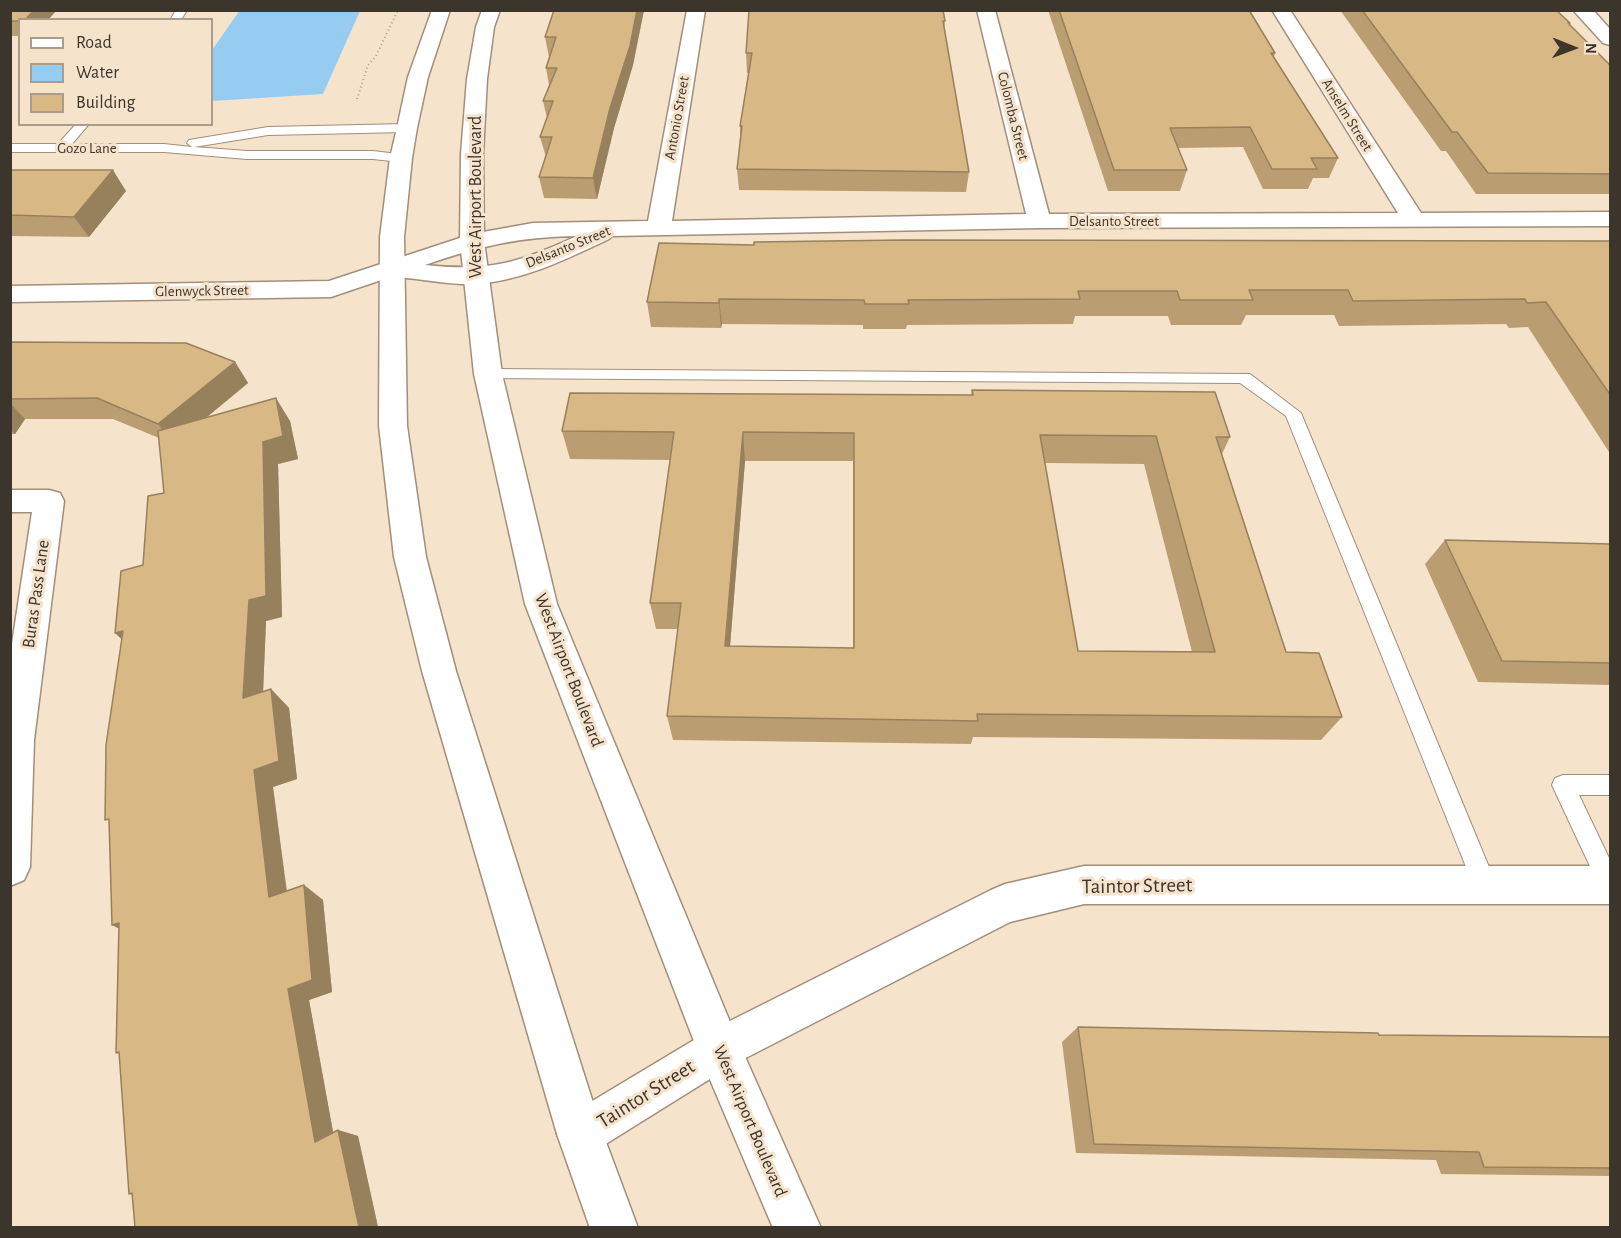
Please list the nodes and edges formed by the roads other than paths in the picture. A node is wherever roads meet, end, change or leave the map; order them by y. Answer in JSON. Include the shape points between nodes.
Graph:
{"nodes":[{"id":1,"x":441,"y":10,"type":"edge"},
{"id":2,"x":491,"y":10,"type":"edge"},
{"id":3,"x":696,"y":10,"type":"edge"},
{"id":4,"x":986,"y":10,"type":"edge"},
{"id":5,"x":1281,"y":10,"type":"edge"},
{"id":6,"x":1581,"y":10,"type":"edge"},
{"id":7,"x":1611,"y":39,"type":"edge"},
{"id":8,"x":81,"y":126,"type":"edge"},
{"id":9,"x":407,"y":128,"type":"junction"},
{"id":10,"x":328,"y":130,"type":"junction"},
{"id":11,"x":10,"y":148,"type":"edge"},
{"id":12,"x":62,"y":148,"type":"junction"},
{"id":13,"x":164,"y":148,"type":"junction"},
{"id":14,"x":313,"y":155,"type":"junction"},
{"id":15,"x":400,"y":158,"type":"junction"},
{"id":16,"x":1413,"y":219,"type":"junction"},
{"id":17,"x":1611,"y":219,"type":"edge"},
{"id":18,"x":1039,"y":221,"type":"junction"},
{"id":19,"x":659,"y":226,"type":"junction"},
{"id":20,"x":617,"y":227,"type":"junction"},
{"id":21,"x":472,"y":241,"type":"junction"},
{"id":22,"x":391,"y":270,"type":"junction"},
{"id":23,"x":475,"y":276,"type":"junction"},
{"id":24,"x":10,"y":294,"type":"edge"},
{"id":25,"x":488,"y":374,"type":"junction"},
{"id":26,"x":10,"y":501,"type":"edge"},
{"id":27,"x":13,"y":741,"type":"edge"},
{"id":28,"x":1611,"y":784,"type":"edge"},
{"id":29,"x":10,"y":867,"type":"edge"},
{"id":30,"x":1484,"y":884,"type":"junction"},
{"id":31,"x":1611,"y":884,"type":"edge"},
{"id":32,"x":719,"y":1049,"type":"junction"},
{"id":33,"x":580,"y":1134,"type":"junction"},
{"id":34,"x":614,"y":1227,"type":"edge"},
{"id":35,"x":797,"y":1227,"type":"edge"}],
"edges":[{"from":1,"to":9,"type":"street","via":[[418,77]]},
{"from":2,"to":21,"type":"street","name":"West Airport Boulevard","via":[[477,79]]},
{"from":3,"to":19,"type":"street","name":"Antonio Street"},
{"from":4,"to":18,"type":"street","name":"Colomba Street"},
{"from":5,"to":16,"type":"street","name":"Anselm Street"},
{"from":6,"to":7,"type":"street"},
{"from":8,"to":12,"type":"lane"},
{"from":9,"to":10,"type":"lane"},
{"from":9,"to":15,"type":"street"},
{"from":10,"to":13,"type":"lane","via":[[268,131]]},
{"from":10,"to":14,"type":"lane"},
{"from":11,"to":12,"type":"lane","name":"Gozo Lane"},
{"from":12,"to":13,"type":"lane","name":"Gozo Lane"},
{"from":13,"to":14,"type":"lane","via":[[247,155]]},
{"from":14,"to":15,"type":"lane"},
{"from":15,"to":22,"type":"street"},
{"from":16,"to":17,"type":"street","name":"Delsanto Street"},
{"from":16,"to":18,"type":"street","name":"Delsanto Street"},
{"from":18,"to":19,"type":"street","name":"Delsanto Street"},
{"from":19,"to":20,"type":"street","name":"Delsanto Street"},
{"from":20,"to":21,"type":"street","name":"Delsanto Street","via":[[533,230]]},
{"from":20,"to":23,"type":"street","name":"Delsanto Street","via":[[533,264]]},
{"from":21,"to":22,"type":"street","name":"Delsanto Street"},
{"from":21,"to":23,"type":"street","name":"West Airport Boulevard"},
{"from":22,"to":23,"type":"street","name":"Delsanto Street"},
{"from":22,"to":24,"type":"street","name":"Glenwyck Street","via":[[331,289]]},
{"from":22,"to":33,"type":"street","via":[[393,426],[410,557],[439,671]]},
{"from":23,"to":25,"type":"street","name":"West Airport Boulevard"},
{"from":25,"to":30,"type":"lane","via":[[1244,378],[1293,413]]},
{"from":25,"to":32,"type":"street","name":"West Airport Boulevard","via":[[541,604]]},
{"from":26,"to":27,"type":"street","name":"Buras Pass Lane","via":[[49,501]]},
{"from":27,"to":29,"type":"street","name":"Buras Pass Lane"},
{"from":28,"to":31,"type":"lane","via":[[1563,785]]},
{"from":30,"to":31,"type":"street","name":"Taintor Street"},
{"from":30,"to":32,"type":"street","name":"Taintor Street","via":[[1084,885],[1005,904]]},
{"from":32,"to":33,"type":"street","name":"Taintor Street"},
{"from":32,"to":35,"type":"street","name":"West Airport Boulevard"},
{"from":33,"to":34,"type":"street"}]}
